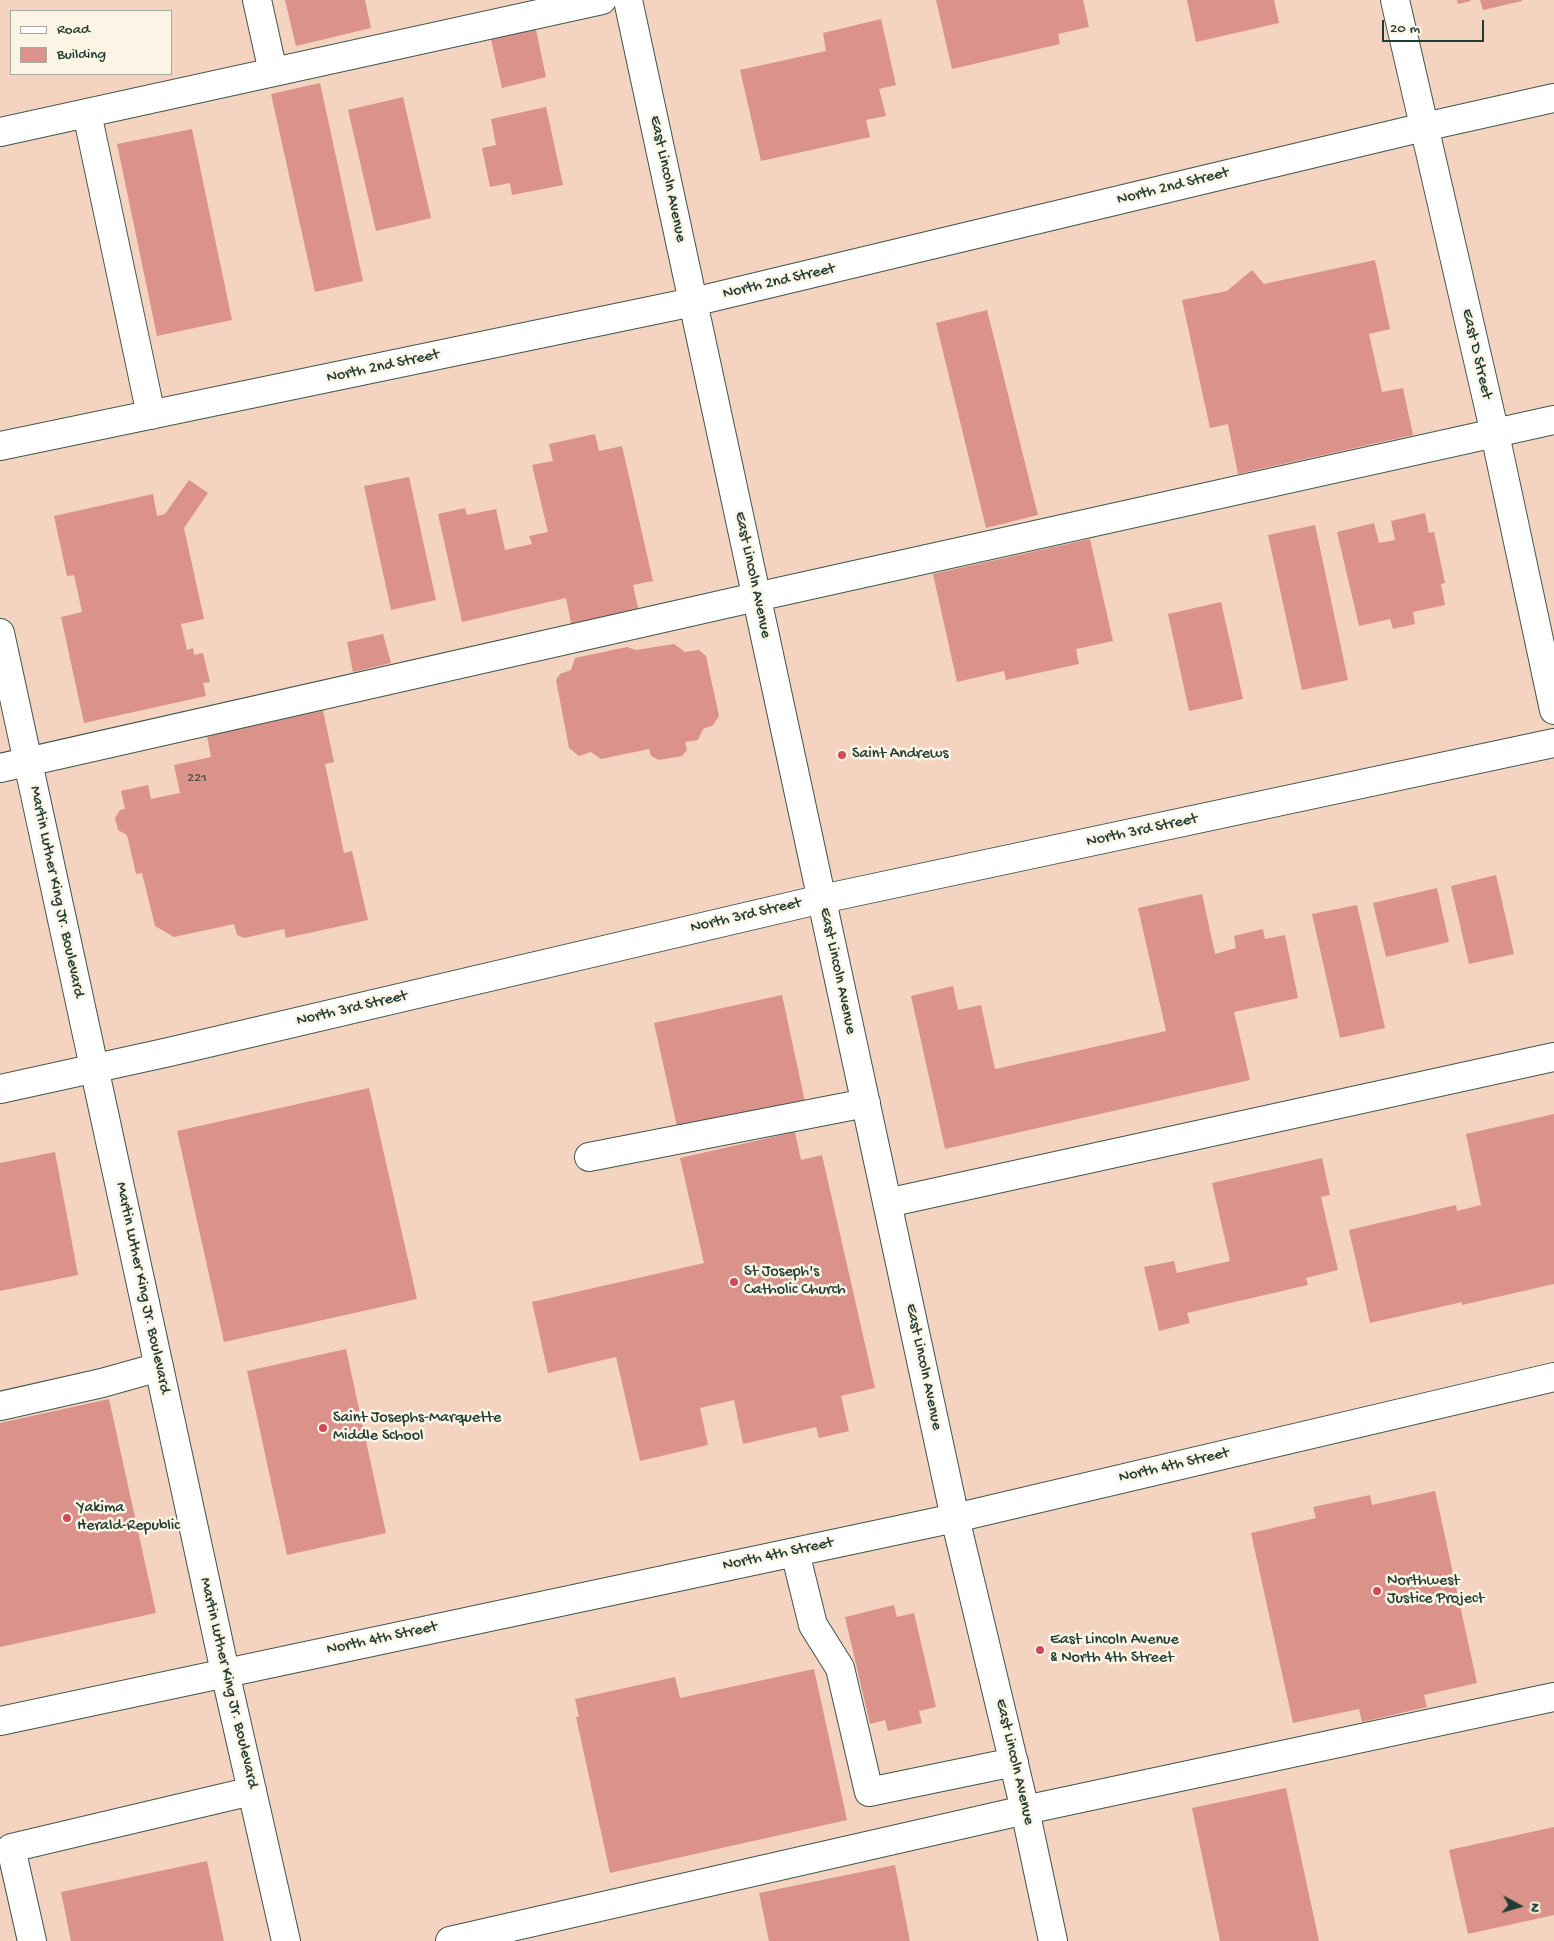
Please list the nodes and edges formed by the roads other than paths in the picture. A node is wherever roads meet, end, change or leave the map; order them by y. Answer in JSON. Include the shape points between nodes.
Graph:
{"nodes":[{"id":1,"x":257,"y":0,"type":"edge"},
{"id":2,"x":602,"y":0,"type":"edge"},
{"id":3,"x":628,"y":0,"type":"edge"},
{"id":4,"x":1395,"y":0,"type":"edge"},
{"id":5,"x":272,"y":72,"type":"junction"},
{"id":6,"x":1554,"y":98,"type":"edge"},
{"id":7,"x":87,"y":112,"type":"junction"},
{"id":8,"x":1424,"y":127,"type":"junction"},
{"id":9,"x":0,"y":132,"type":"edge"},
{"id":10,"x":693,"y":302,"type":"junction"},
{"id":11,"x":152,"y":415,"type":"junction"},
{"id":12,"x":1554,"y":420,"type":"edge"},
{"id":13,"x":1495,"y":434,"type":"junction"},
{"id":14,"x":0,"y":446,"type":"edge"},
{"id":15,"x":756,"y":597,"type":"junction"},
{"id":16,"x":0,"y":634,"type":"edge"},
{"id":17,"x":1554,"y":710,"type":"edge"},
{"id":18,"x":1554,"y":743,"type":"edge"},
{"id":19,"x":28,"y":762,"type":"junction"},
{"id":20,"x":0,"y":768,"type":"edge"},
{"id":21,"x":822,"y":899,"type":"junction"},
{"id":22,"x":1554,"y":1057,"type":"edge"},
{"id":23,"x":94,"y":1069,"type":"junction"},
{"id":24,"x":0,"y":1089,"type":"edge"},
{"id":25,"x":866,"y":1103,"type":"junction"},
{"id":26,"x":589,"y":1157,"type":"dead end"},
{"id":27,"x":887,"y":1204,"type":"junction"},
{"id":28,"x":159,"y":1367,"type":"junction"},
{"id":29,"x":1554,"y":1377,"type":"edge"},
{"id":30,"x":0,"y":1406,"type":"edge"},
{"id":31,"x":955,"y":1518,"type":"junction"},
{"id":32,"x":795,"y":1552,"type":"junction"},
{"id":33,"x":225,"y":1672,"type":"junction"},
{"id":34,"x":1554,"y":1697,"type":"edge"},
{"id":35,"x":0,"y":1720,"type":"edge"},
{"id":36,"x":1014,"y":1762,"type":"junction"},
{"id":37,"x":252,"y":1791,"type":"junction"},
{"id":38,"x":1025,"y":1810,"type":"junction"},
{"id":39,"x":462,"y":1940,"type":"edge"},
{"id":40,"x":32,"y":1941,"type":"edge"},
{"id":41,"x":286,"y":1941,"type":"edge"},
{"id":42,"x":1053,"y":1941,"type":"edge"}],
"edges":[{"from":1,"to":5,"type":"street"},
{"from":2,"to":5,"type":"street"},
{"from":3,"to":10,"type":"street","name":"East Lincoln Avenue"},
{"from":4,"to":8,"type":"street","name":"East D Street"},
{"from":5,"to":7,"type":"street"},
{"from":6,"to":8,"type":"street","name":"North 2nd Street"},
{"from":7,"to":9,"type":"street"},
{"from":7,"to":11,"type":"street"},
{"from":8,"to":10,"type":"street","name":"North 2nd Street"},
{"from":8,"to":13,"type":"street","name":"East D Street"},
{"from":10,"to":11,"type":"street","name":"North 2nd Street"},
{"from":10,"to":15,"type":"street","name":"East Lincoln Avenue"},
{"from":11,"to":14,"type":"street","name":"North 2nd Street"},
{"from":12,"to":13,"type":"street"},
{"from":13,"to":15,"type":"street"},
{"from":13,"to":17,"type":"street","name":"East D Street"},
{"from":15,"to":19,"type":"street"},
{"from":15,"to":21,"type":"street","name":"East Lincoln Avenue"},
{"from":16,"to":19,"type":"street","name":"Martin Luther King Jr. Boulevard"},
{"from":18,"to":21,"type":"street","name":"North 3rd Street"},
{"from":19,"to":20,"type":"street"},
{"from":19,"to":23,"type":"street","name":"Martin Luther King Jr. Boulevard"},
{"from":21,"to":23,"type":"street","name":"North 3rd Street"},
{"from":21,"to":25,"type":"street","name":"East Lincoln Avenue"},
{"from":22,"to":27,"type":"street"},
{"from":23,"to":24,"type":"street","name":"North 3rd Street"},
{"from":23,"to":28,"type":"street","name":"Martin Luther King Jr. Boulevard"},
{"from":25,"to":26,"type":"street"},
{"from":25,"to":27,"type":"street","name":"East Lincoln Avenue"},
{"from":27,"to":31,"type":"street","name":"East Lincoln Avenue"},
{"from":28,"to":30,"type":"street"},
{"from":28,"to":33,"type":"street","name":"Martin Luther King Jr. Boulevard"},
{"from":29,"to":31,"type":"street","name":"North 4th Street"},
{"from":31,"to":32,"type":"street","name":"North 4th Street"},
{"from":31,"to":36,"type":"street","name":"East Lincoln Avenue"},
{"from":32,"to":33,"type":"street","name":"North 4th Street"},
{"from":32,"to":36,"type":"street","via":[[813,1625],[840,1668],[869,1792]]},
{"from":33,"to":35,"type":"street","name":"North 4th Street"},
{"from":33,"to":37,"type":"street","name":"Martin Luther King Jr. Boulevard"},
{"from":34,"to":38,"type":"street"},
{"from":36,"to":38,"type":"street","name":"East Lincoln Avenue"},
{"from":37,"to":40,"type":"street","via":[[10,1848]]},
{"from":37,"to":41,"type":"street","name":"Martin Luther King Jr. Boulevard"},
{"from":38,"to":39,"type":"street"},
{"from":38,"to":42,"type":"street","name":"East Lincoln Avenue"}]}
